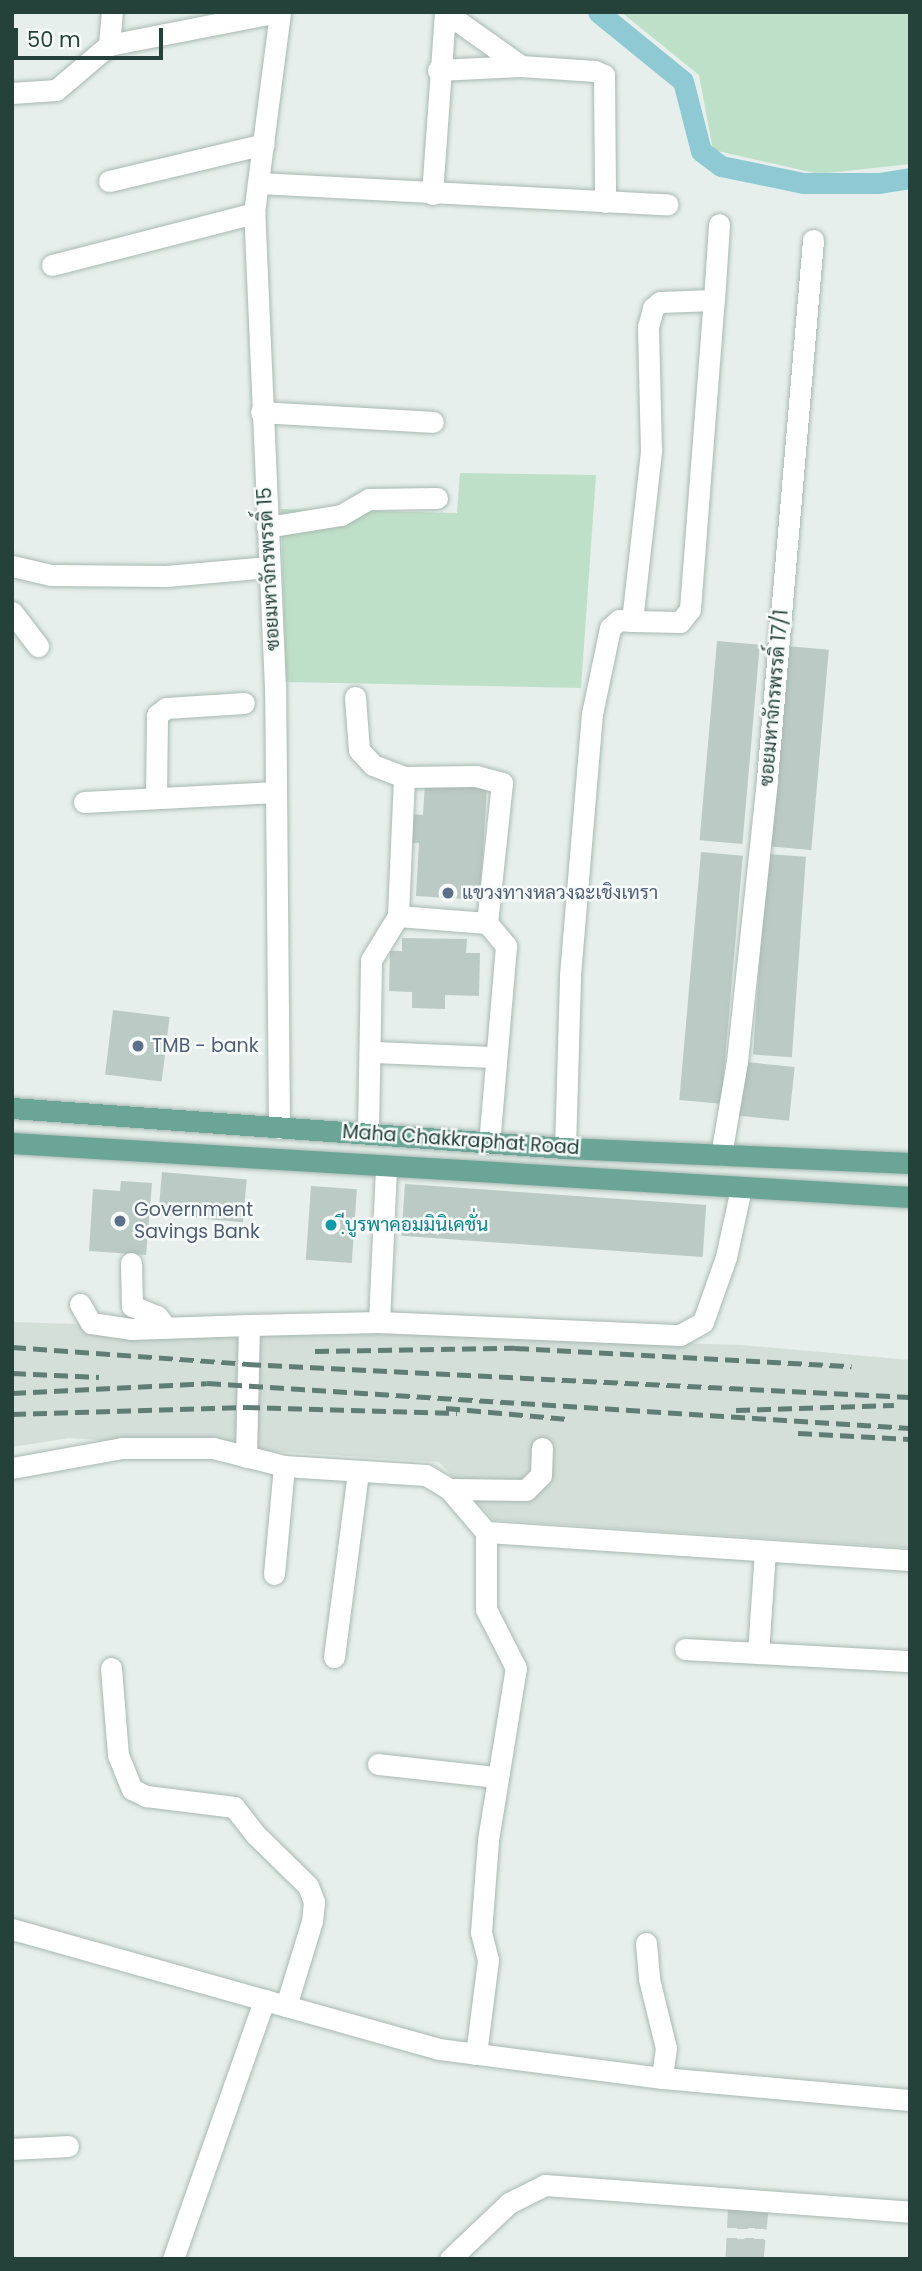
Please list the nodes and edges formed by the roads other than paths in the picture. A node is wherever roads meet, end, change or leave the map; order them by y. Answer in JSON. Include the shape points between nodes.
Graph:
{"nodes":[{"id":1,"x":112,"y":12,"type":"edge"},
{"id":2,"x":278,"y":12,"type":"edge"},
{"id":3,"x":445,"y":12,"type":"edge"},
{"id":4,"x":109,"y":45,"type":"junction"},
{"id":5,"x":521,"y":66,"type":"junction"},
{"id":6,"x":438,"y":70,"type":"junction"},
{"id":7,"x":12,"y":93,"type":"edge"},
{"id":8,"x":264,"y":144,"type":"junction"},
{"id":9,"x":109,"y":181,"type":"dead end"},
{"id":10,"x":260,"y":183,"type":"junction"},
{"id":11,"x":432,"y":194,"type":"junction"},
{"id":12,"x":605,"y":202,"type":"junction"},
{"id":13,"x":667,"y":204,"type":"dead end"},
{"id":14,"x":254,"y":214,"type":"junction"},
{"id":15,"x":719,"y":225,"type":"dead end"},
{"id":16,"x":813,"y":240,"type":"dead end"},
{"id":17,"x":52,"y":264,"type":"dead end"},
{"id":18,"x":713,"y":300,"type":"junction"},
{"id":19,"x":261,"y":412,"type":"junction"},
{"id":20,"x":433,"y":422,"type":"dead end"},
{"id":21,"x":437,"y":498,"type":"dead end"},
{"id":22,"x":267,"y":527,"type":"junction"},
{"id":23,"x":12,"y":566,"type":"edge"},
{"id":24,"x":269,"y":567,"type":"junction"},
{"id":25,"x":12,"y":612,"type":"edge"},
{"id":26,"x":632,"y":621,"type":"junction"},
{"id":27,"x":38,"y":646,"type":"dead end"},
{"id":28,"x":355,"y":697,"type":"dead end"},
{"id":29,"x":244,"y":703,"type":"dead end"},
{"id":30,"x":404,"y":777,"type":"junction"},
{"id":31,"x":276,"y":792,"type":"junction"},
{"id":32,"x":156,"y":798,"type":"junction"},
{"id":33,"x":84,"y":802,"type":"dead end"},
{"id":34,"x":397,"y":916,"type":"junction"},
{"id":35,"x":486,"y":923,"type":"junction"},
{"id":36,"x":373,"y":1052,"type":"junction"},
{"id":37,"x":494,"y":1057,"type":"junction"},
{"id":38,"x":12,"y":1108,"type":"edge"},
{"id":39,"x":279,"y":1128,"type":"junction"},
{"id":40,"x":368,"y":1134,"type":"junction"},
{"id":41,"x":12,"y":1143,"type":"edge"},
{"id":42,"x":489,"y":1143,"type":"junction"},
{"id":43,"x":565,"y":1148,"type":"junction"},
{"id":44,"x":721,"y":1155,"type":"junction"},
{"id":45,"x":910,"y":1163,"type":"edge"},
{"id":46,"x":386,"y":1166,"type":"junction"},
{"id":47,"x":741,"y":1188,"type":"junction"},
{"id":48,"x":910,"y":1197,"type":"edge"},
{"id":49,"x":131,"y":1263,"type":"dead end"},
{"id":50,"x":80,"y":1304,"type":"dead end"},
{"id":51,"x":379,"y":1322,"type":"junction"},
{"id":52,"x":249,"y":1325,"type":"junction"},
{"id":53,"x":166,"y":1327,"type":"junction"},
{"id":54,"x":542,"y":1448,"type":"dead end"},
{"id":55,"x":246,"y":1457,"type":"junction"},
{"id":56,"x":284,"y":1466,"type":"junction"},
{"id":57,"x":12,"y":1468,"type":"edge"},
{"id":58,"x":358,"y":1472,"type":"junction"},
{"id":59,"x":449,"y":1489,"type":"junction"},
{"id":60,"x":486,"y":1532,"type":"junction"},
{"id":61,"x":765,"y":1551,"type":"junction"},
{"id":62,"x":910,"y":1560,"type":"edge"},
{"id":63,"x":274,"y":1574,"type":"dead end"},
{"id":64,"x":685,"y":1649,"type":"dead end"},
{"id":65,"x":758,"y":1653,"type":"junction"},
{"id":66,"x":334,"y":1657,"type":"dead end"},
{"id":67,"x":910,"y":1661,"type":"edge"},
{"id":68,"x":111,"y":1668,"type":"dead end"},
{"id":69,"x":378,"y":1764,"type":"dead end"},
{"id":70,"x":495,"y":1777,"type":"junction"},
{"id":71,"x":12,"y":1929,"type":"edge"},
{"id":72,"x":646,"y":1943,"type":"dead end"},
{"id":73,"x":264,"y":2000,"type":"junction"},
{"id":74,"x":286,"y":2006,"type":"junction"},
{"id":75,"x":476,"y":2054,"type":"junction"},
{"id":76,"x":662,"y":2078,"type":"junction"},
{"id":77,"x":910,"y":2100,"type":"edge"},
{"id":78,"x":68,"y":2146,"type":"dead end"},
{"id":79,"x":12,"y":2149,"type":"edge"},
{"id":80,"x":910,"y":2212,"type":"edge"},
{"id":81,"x":173,"y":2259,"type":"edge"},
{"id":82,"x":450,"y":2259,"type":"edge"}],
"edges":[{"from":1,"to":4,"type":"street"},
{"from":2,"to":4,"type":"street"},
{"from":2,"to":8,"type":"street","name":"ซอยมหาจักรพรรดิ์ 15"},
{"from":3,"to":5,"type":"street"},
{"from":3,"to":6,"type":"street"},
{"from":4,"to":7,"type":"street","via":[[57,90]]},
{"from":5,"to":6,"type":"street"},
{"from":5,"to":12,"type":"street","via":[[604,75]]},
{"from":6,"to":11,"type":"street"},
{"from":8,"to":9,"type":"street"},
{"from":8,"to":10,"type":"street","name":"ซอยมหาจักรพรรดิ์ 15"},
{"from":10,"to":11,"type":"street"},
{"from":10,"to":14,"type":"street","name":"ซอยมหาจักรพรรดิ์ 15"},
{"from":11,"to":12,"type":"street"},
{"from":12,"to":13,"type":"street"},
{"from":14,"to":17,"type":"street"},
{"from":14,"to":19,"type":"street","name":"ซอยมหาจักรพรรดิ์ 15"},
{"from":15,"to":18,"type":"street"},
{"from":16,"to":44,"type":"street","name":"ซอยมหาจักรพรรดิ์ 17/1","via":[[767,779],[737,1061]]},
{"from":18,"to":26,"type":"street","via":[[690,609],[680,622]]},
{"from":18,"to":26,"type":"street","via":[[675,299],[653,308],[647,347],[651,451]]},
{"from":19,"to":20,"type":"street"},
{"from":19,"to":22,"type":"street","name":"ซอยมหาจักรพรรดิ์ 15"},
{"from":21,"to":22,"type":"street","via":[[369,499],[341,515]]},
{"from":22,"to":24,"type":"street","name":"ซอยมหาจักรพรรดิ์ 15"},
{"from":23,"to":24,"type":"street","via":[[51,575],[166,576]]},
{"from":24,"to":31,"type":"street","name":"ซอยมหาจักรพรรดิ์ 15"},
{"from":25,"to":27,"type":"street"},
{"from":26,"to":43,"type":"street","via":[[619,620],[610,628],[592,714],[570,975]]},
{"from":28,"to":30,"type":"street","via":[[359,750],[373,765]]},
{"from":29,"to":32,"type":"street","via":[[166,708],[157,715]]},
{"from":30,"to":34,"type":"street"},
{"from":30,"to":35,"type":"street","via":[[476,776],[502,783]]},
{"from":31,"to":32,"type":"street"},
{"from":31,"to":39,"type":"street","name":"ซอยมหาจักรพรรดิ์ 15"},
{"from":32,"to":33,"type":"street"},
{"from":34,"to":35,"type":"street"},
{"from":34,"to":36,"type":"street","via":[[371,960]]},
{"from":35,"to":37,"type":"street","via":[[506,946]]},
{"from":36,"to":37,"type":"street"},
{"from":36,"to":40,"type":"street"},
{"from":37,"to":42,"type":"street"},
{"from":38,"to":39,"type":"main road","name":"Maha Chakkraphat Road"},
{"from":39,"to":40,"type":"main road","name":"Maha Chakkraphat Road"},
{"from":40,"to":42,"type":"main road","name":"Maha Chakkraphat Road"},
{"from":41,"to":46,"type":"main road","name":"Maha Chakkraphat Road"},
{"from":42,"to":43,"type":"main road","name":"Maha Chakkraphat Road"},
{"from":43,"to":44,"type":"main road","name":"Maha Chakkraphat Road"},
{"from":44,"to":45,"type":"main road","name":"Maha Chakkraphat Road"},
{"from":46,"to":47,"type":"main road","name":"Maha Chakkraphat Road"},
{"from":46,"to":51,"type":"street"},
{"from":47,"to":48,"type":"main road","name":"Maha Chakkraphat Road"},
{"from":47,"to":51,"type":"street","via":[[726,1257],[703,1322],[680,1335]]},
{"from":49,"to":53,"type":"street","via":[[132,1306],[157,1316]]},
{"from":50,"to":53,"type":"street","via":[[91,1323],[131,1329]]},
{"from":51,"to":52,"type":"street"},
{"from":52,"to":53,"type":"street"},
{"from":52,"to":55,"type":"street"},
{"from":54,"to":59,"type":"street","via":[[541,1475],[526,1490]]},
{"from":55,"to":56,"type":"street"},
{"from":55,"to":57,"type":"street","via":[[213,1448],[121,1448]]},
{"from":56,"to":58,"type":"street"},
{"from":56,"to":63,"type":"street"},
{"from":58,"to":59,"type":"street","via":[[426,1475]]},
{"from":58,"to":66,"type":"street"},
{"from":59,"to":60,"type":"street"},
{"from":60,"to":61,"type":"street"},
{"from":60,"to":70,"type":"street","via":[[485,1609],[516,1668],[509,1724]]},
{"from":61,"to":62,"type":"street"},
{"from":61,"to":65,"type":"street"},
{"from":64,"to":65,"type":"street"},
{"from":65,"to":67,"type":"street"},
{"from":68,"to":74,"type":"street","via":[[118,1755],[132,1789],[146,1796],[234,1807],[308,1886],[314,1902],[312,1921]]},
{"from":69,"to":70,"type":"street"},
{"from":70,"to":75,"type":"street","via":[[481,1932],[488,1960]]},
{"from":71,"to":73,"type":"street"},
{"from":72,"to":76,"type":"street","via":[[649,1979],[666,2048]]},
{"from":73,"to":74,"type":"street"},
{"from":73,"to":81,"type":"street"},
{"from":74,"to":75,"type":"street","via":[[439,2049]]},
{"from":75,"to":76,"type":"street"},
{"from":76,"to":77,"type":"street"},
{"from":78,"to":79,"type":"street"},
{"from":80,"to":82,"type":"street","via":[[545,2185],[509,2203]]}]}
